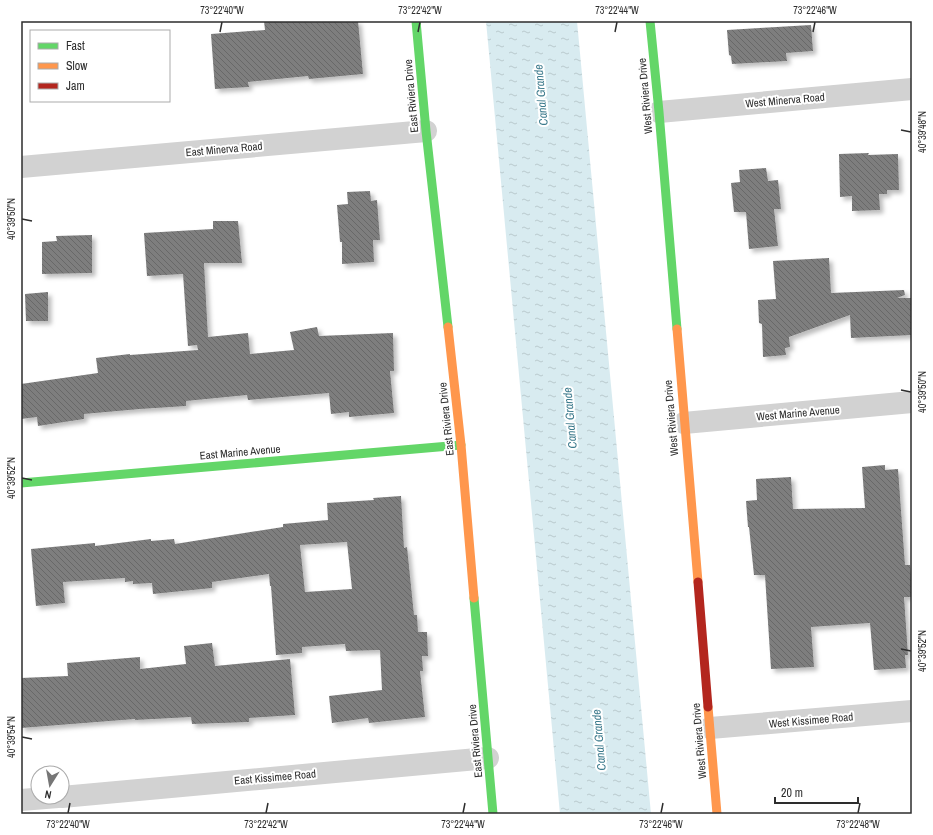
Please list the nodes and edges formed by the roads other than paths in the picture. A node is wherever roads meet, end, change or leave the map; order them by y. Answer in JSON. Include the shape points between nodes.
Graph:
{"nodes":[{"id":1,"x":416,"y":21,"type":"edge"},
{"id":2,"x":650,"y":21,"type":"edge"},
{"id":3,"x":912,"y":89,"type":"edge"},
{"id":4,"x":659,"y":112,"type":"junction"},
{"id":5,"x":426,"y":131,"type":"junction"},
{"id":6,"x":21,"y":167,"type":"edge"},
{"id":7,"x":912,"y":402,"type":"edge"},
{"id":8,"x":684,"y":423,"type":"junction"},
{"id":9,"x":461,"y":445,"type":"junction"},
{"id":10,"x":21,"y":483,"type":"edge"},
{"id":11,"x":912,"y":711,"type":"edge"},
{"id":12,"x":710,"y":728,"type":"junction"},
{"id":13,"x":488,"y":758,"type":"junction"},
{"id":14,"x":70,"y":796,"type":"edge"},
{"id":15,"x":493,"y":814,"type":"edge"},
{"id":16,"x":717,"y":814,"type":"edge"}],
"edges":[{"from":1,"to":5,"type":"street","name":"East Riviera Drive"},
{"from":2,"to":4,"type":"street","name":"West Riviera Drive"},
{"from":3,"to":4,"type":"street","name":"West Minerva Road"},
{"from":4,"to":8,"type":"street","name":"West Riviera Drive"},
{"from":5,"to":6,"type":"street","name":"East Minerva Road"},
{"from":5,"to":9,"type":"street","name":"East Riviera Drive"},
{"from":7,"to":8,"type":"street","name":"West Marine Avenue"},
{"from":8,"to":12,"type":"street","name":"West Riviera Drive"},
{"from":9,"to":10,"type":"street","name":"East Marine Avenue"},
{"from":9,"to":13,"type":"street","name":"East Riviera Drive"},
{"from":11,"to":12,"type":"street","name":"West Kissimee Road"},
{"from":12,"to":16,"type":"street","name":"West Riviera Drive"},
{"from":13,"to":14,"type":"street","name":"East Kissimee Road"},
{"from":13,"to":15,"type":"street","name":"East Riviera Drive"}]}
